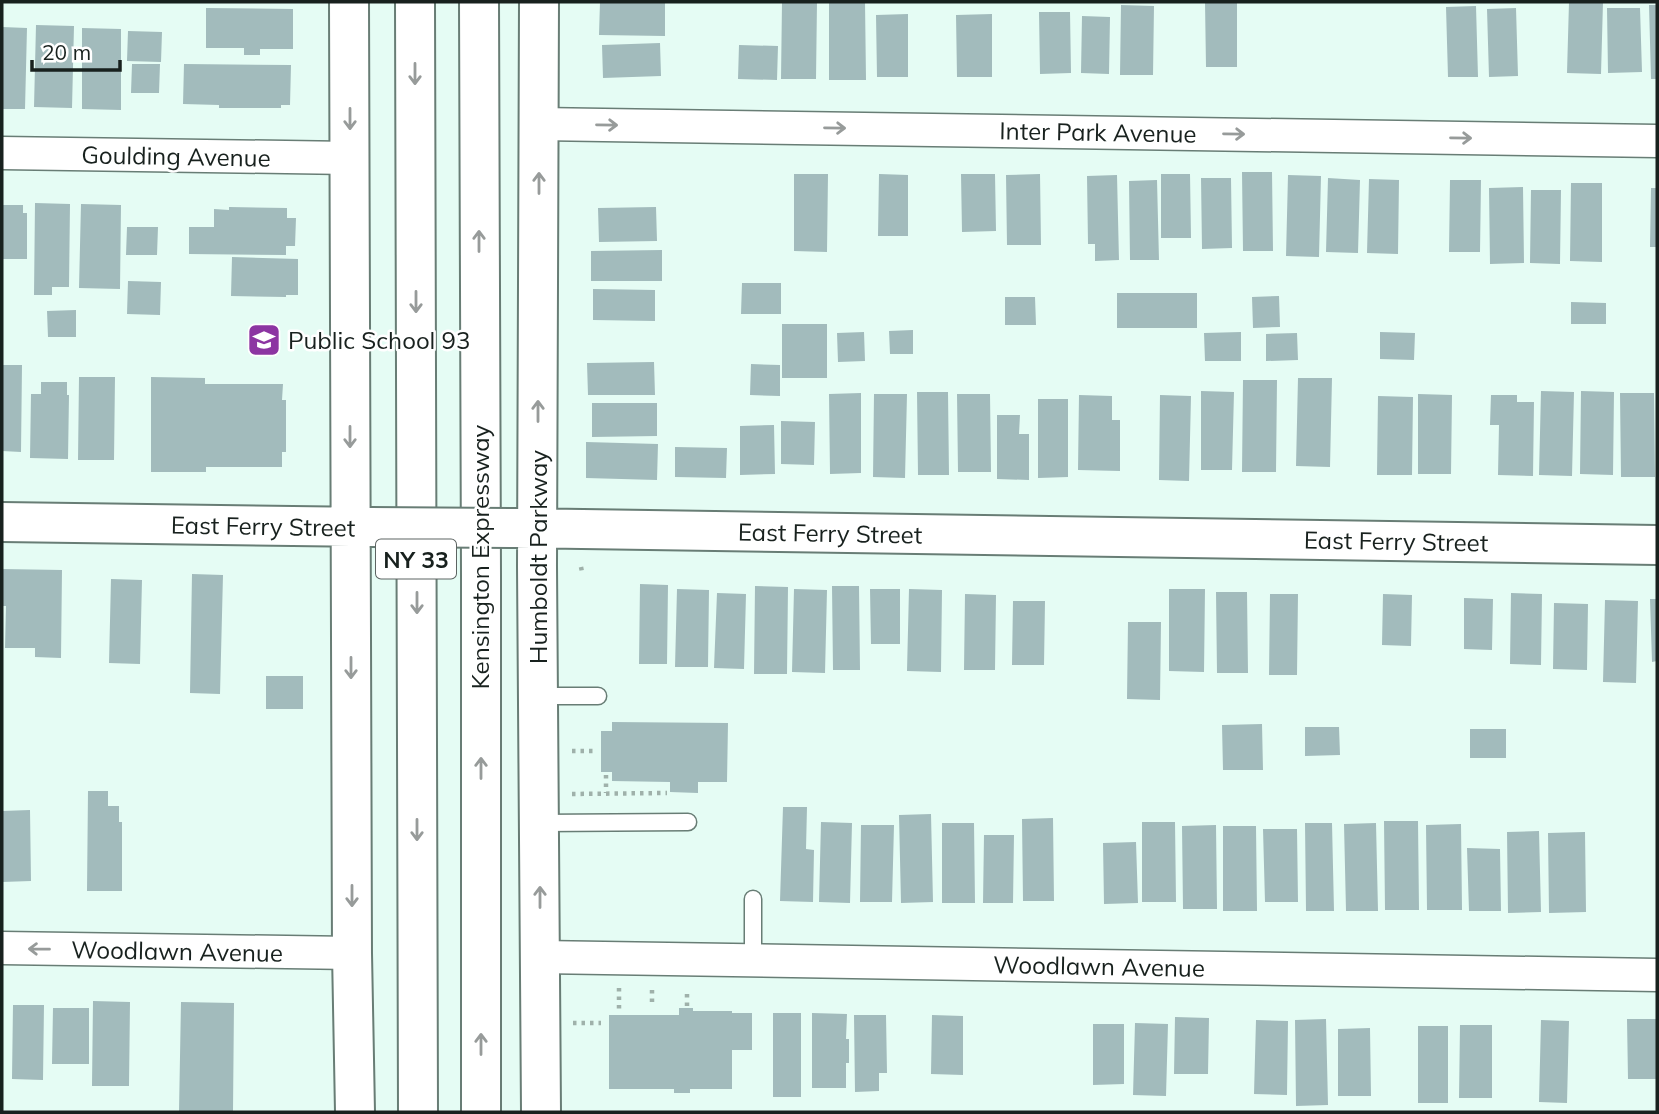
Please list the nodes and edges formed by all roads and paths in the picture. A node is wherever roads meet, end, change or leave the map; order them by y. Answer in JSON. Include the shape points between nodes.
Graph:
{"nodes":[{"id":1,"x":349,"y":2,"type":"edge"},
{"id":2,"x":415,"y":2,"type":"edge"},
{"id":3,"x":479,"y":2,"type":"edge"},
{"id":4,"x":539,"y":2,"type":"edge"},
{"id":5,"x":539,"y":124,"type":"junction"},
{"id":6,"x":1657,"y":141,"type":"edge"},
{"id":7,"x":2,"y":153,"type":"edge"},
{"id":8,"x":350,"y":158,"type":"junction"},
{"id":9,"x":2,"y":522,"type":"edge"},
{"id":10,"x":361,"y":527,"type":"junction"},
{"id":11,"x":527,"y":528,"type":"junction"},
{"id":12,"x":1657,"y":545,"type":"edge"},
{"id":13,"x":539,"y":696,"type":"junction"},
{"id":14,"x":598,"y":696,"type":"dead end"},
{"id":15,"x":567,"y":751,"type":"dead end"},
{"id":16,"x":595,"y":751,"type":"dead end"},
{"id":17,"x":606,"y":775,"type":"dead end"},
{"id":18,"x":606,"y":793,"type":"junction"},
{"id":19,"x":667,"y":793,"type":"dead end"},
{"id":20,"x":568,"y":794,"type":"dead end"},
{"id":21,"x":688,"y":822,"type":"dead end"},
{"id":22,"x":540,"y":823,"type":"junction"},
{"id":23,"x":753,"y":899,"type":"dead end"},
{"id":24,"x":2,"y":948,"type":"edge"},
{"id":25,"x":352,"y":953,"type":"junction"},
{"id":26,"x":540,"y":957,"type":"junction"},
{"id":27,"x":753,"y":961,"type":"junction"},
{"id":28,"x":1657,"y":975,"type":"edge"},
{"id":29,"x":619,"y":981,"type":"dead end"},
{"id":30,"x":687,"y":982,"type":"dead end"},
{"id":31,"x":687,"y":1006,"type":"dead end"},
{"id":32,"x":619,"y":1010,"type":"dead end"},
{"id":33,"x":601,"y":1023,"type":"dead end"},
{"id":34,"x":567,"y":1024,"type":"dead end"},
{"id":35,"x":355,"y":1112,"type":"edge"},
{"id":36,"x":418,"y":1112,"type":"edge"},
{"id":37,"x":481,"y":1112,"type":"edge"},
{"id":38,"x":541,"y":1112,"type":"edge"}],
"edges":[{"from":1,"to":8,"type":"main road","one_way":true},
{"from":2,"to":36,"type":"main road","number":"NY 33","one_way":true},
{"from":37,"to":3,"type":"main road","name":"Kensington Expressway","number":"NY 33","one_way":true},
{"from":4,"to":5,"type":"main road","name":"Humboldt Parkway"},
{"from":5,"to":6,"type":"street","name":"Inter Park Avenue","one_way":true},
{"from":11,"to":5,"type":"main road","name":"Humboldt Parkway","one_way":true},
{"from":7,"to":8,"type":"street","name":"Goulding Avenue"},
{"from":8,"to":10,"type":"main road","one_way":true},
{"from":9,"to":10,"type":"main road","name":"East Ferry Street"},
{"from":10,"to":11,"type":"main road","name":"East Ferry Street","bridge":true},
{"from":10,"to":25,"type":"main road","one_way":true},
{"from":11,"to":12,"type":"main road","name":"East Ferry Street"},
{"from":11,"to":13,"type":"main road","name":"Humboldt Parkway"},
{"from":13,"to":14,"type":"lane"},
{"from":13,"to":22,"type":"main road","name":"Humboldt Parkway"},
{"from":15,"to":16,"type":"path"},
{"from":17,"to":18,"type":"path"},
{"from":18,"to":19,"type":"path"},
{"from":18,"to":20,"type":"path"},
{"from":21,"to":22,"type":"lane"},
{"from":26,"to":22,"type":"main road","name":"Humboldt Parkway","one_way":true},
{"from":23,"to":27,"type":"lane"},
{"from":25,"to":24,"type":"street","name":"Woodlawn Avenue","one_way":true},
{"from":25,"to":35,"type":"main road"},
{"from":26,"to":27,"type":"street","name":"Woodlawn Avenue"},
{"from":26,"to":38,"type":"main road","name":"Humboldt Parkway"},
{"from":27,"to":28,"type":"street","name":"Woodlawn Avenue"},
{"from":29,"to":32,"type":"path"},
{"from":30,"to":31,"type":"path"},
{"from":33,"to":34,"type":"path"}]}
